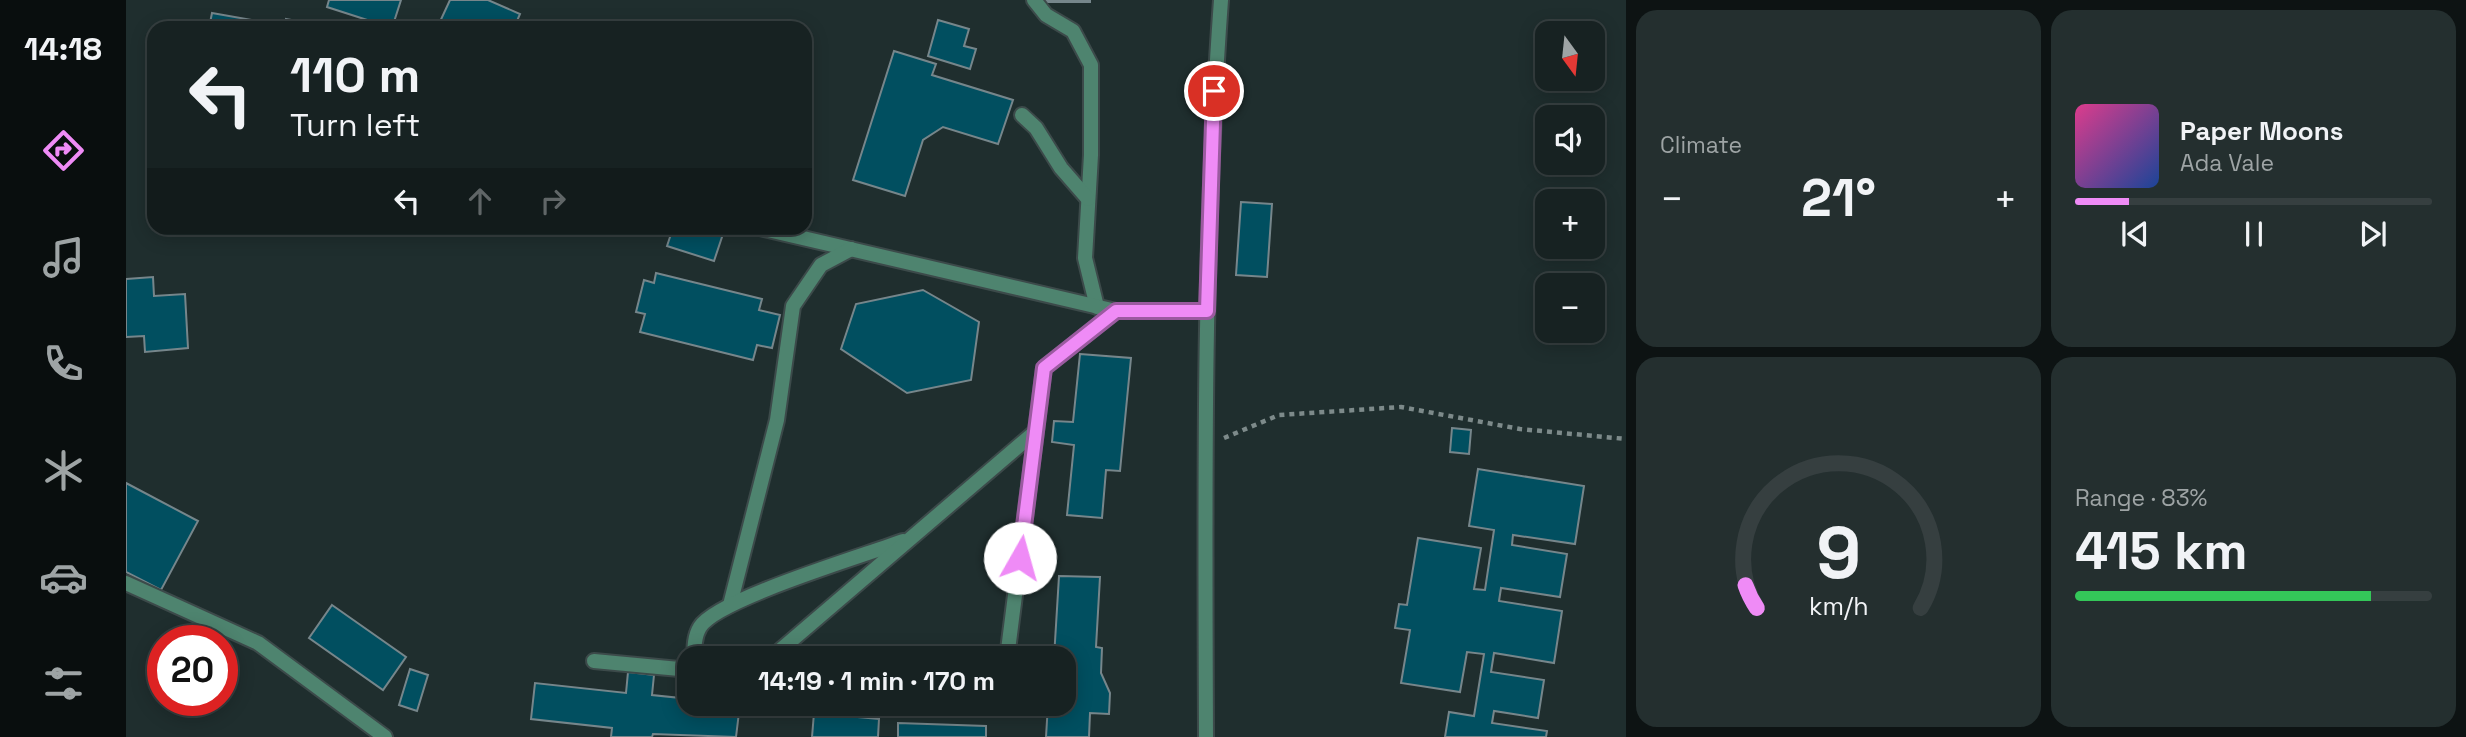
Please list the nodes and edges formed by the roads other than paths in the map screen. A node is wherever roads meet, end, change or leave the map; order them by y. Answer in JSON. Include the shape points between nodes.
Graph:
{"nodes":[{"id":1,"x":1034,"y":0,"type":"edge"},
{"id":2,"x":1221,"y":0,"type":"edge"},
{"id":3,"x":1022,"y":115,"type":"dead end"},
{"id":4,"x":1088,"y":199,"type":"junction"},
{"id":5,"x":790,"y":235,"type":"edge"},
{"id":6,"x":851,"y":249,"type":"junction"},
{"id":7,"x":1097,"y":307,"type":"junction"},
{"id":8,"x":1116,"y":311,"type":"junction"},
{"id":9,"x":1207,"y":311,"type":"junction"},
{"id":10,"x":1035,"y":432,"type":"junction"},
{"id":11,"x":912,"y":538,"type":"junction"},
{"id":12,"x":126,"y":583,"type":"edge"},
{"id":13,"x":730,"y":605,"type":"junction"},
{"id":14,"x":694,"y":646,"type":"edge"},
{"id":15,"x":785,"y":646,"type":"edge"},
{"id":16,"x":1008,"y":646,"type":"edge"},
{"id":17,"x":594,"y":661,"type":"dead end"},
{"id":18,"x":677,"y":669,"type":"edge"},
{"id":19,"x":385,"y":737,"type":"edge"},
{"id":20,"x":1206,"y":737,"type":"edge"}],
"edges":[{"from":1,"to":4,"type":"street","via":[[1046,15],[1073,31],[1091,65]]},
{"from":2,"to":9,"type":"street"},
{"from":3,"to":4,"type":"street"},
{"from":4,"to":7,"type":"street","via":[[1085,258]]},
{"from":5,"to":6,"type":"street"},
{"from":6,"to":7,"type":"street"},
{"from":6,"to":13,"type":"street","via":[[821,265],[793,306],[777,420]]},
{"from":7,"to":8,"type":"street"},
{"from":8,"to":9,"type":"street"},
{"from":8,"to":10,"type":"street","via":[[1044,368]]},
{"from":9,"to":20,"type":"street"},
{"from":10,"to":11,"type":"street"},
{"from":10,"to":16,"type":"street"},
{"from":11,"to":13,"type":"street"},
{"from":11,"to":15,"type":"street"},
{"from":12,"to":19,"type":"street","via":[[258,643]]},
{"from":13,"to":14,"type":"street","via":[[700,626]]},
{"from":17,"to":18,"type":"street"}]}
